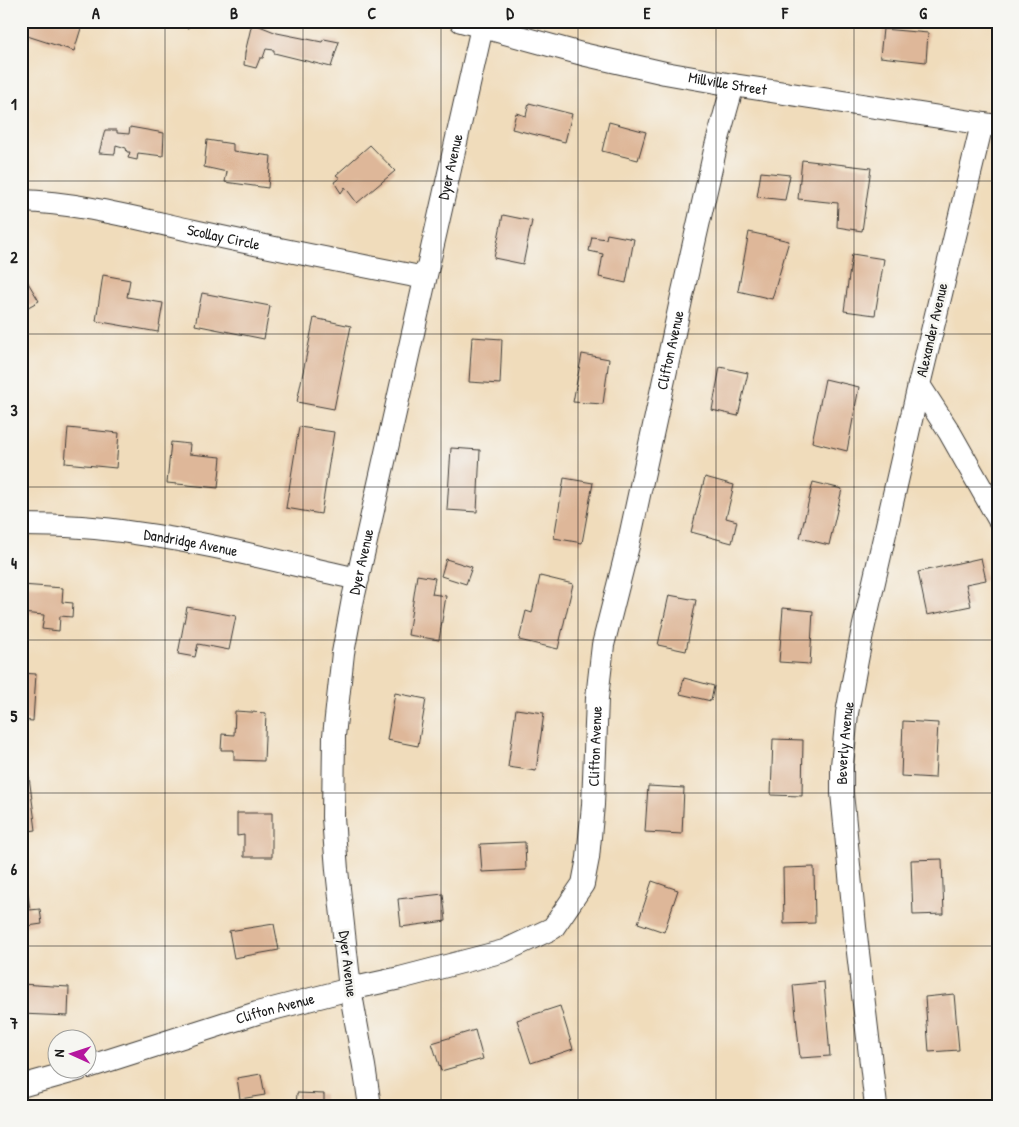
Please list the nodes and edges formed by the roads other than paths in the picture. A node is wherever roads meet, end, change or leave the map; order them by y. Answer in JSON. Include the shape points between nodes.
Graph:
{"nodes":[{"id":1,"x":461,"y":21,"type":"edge"},
{"id":2,"x":482,"y":27,"type":"junction"},
{"id":3,"x":733,"y":86,"type":"junction"},
{"id":4,"x":990,"y":125,"type":"edge"},
{"id":5,"x":21,"y":201,"type":"edge"},
{"id":6,"x":425,"y":278,"type":"junction"},
{"id":7,"x":919,"y":385,"type":"junction"},
{"id":8,"x":998,"y":518,"type":"edge"},
{"id":9,"x":21,"y":525,"type":"edge"},
{"id":10,"x":358,"y":579,"type":"junction"},
{"id":11,"x":350,"y":988,"type":"junction"},
{"id":12,"x":98,"y":1064,"type":"edge"},
{"id":13,"x":48,"y":1078,"type":"edge"},
{"id":14,"x":21,"y":1086,"type":"edge"},
{"id":15,"x":370,"y":1106,"type":"edge"},
{"id":16,"x":876,"y":1106,"type":"edge"}],
"edges":[{"from":1,"to":2,"type":"street","name":"Millville Street"},
{"from":2,"to":3,"type":"street","name":"Millville Street","via":[[623,65]]},
{"from":2,"to":6,"type":"street","name":"Dyer Avenue"},
{"from":3,"to":4,"type":"street","name":"Millville Street"},
{"from":3,"to":11,"type":"street","name":"Clifton Avenue","via":[[716,146],[630,538],[603,645],[597,698],[593,805],[583,884],[553,928],[504,950]]},
{"from":4,"to":7,"type":"street","name":"Alexander Avenue"},
{"from":5,"to":6,"type":"street","name":"Scollay Circle","via":[[44,201],[124,216]]},
{"from":6,"to":10,"type":"street","name":"Dyer Avenue"},
{"from":7,"to":8,"type":"street","name":"Alexander Avenue"},
{"from":7,"to":16,"type":"street","name":"Beverly Avenue","via":[[862,634],[847,713],[842,766],[852,898]]},
{"from":9,"to":10,"type":"street","name":"Dandridge Avenue","via":[[54,525],[186,541]]},
{"from":10,"to":11,"type":"street","name":"Dyer Avenue","via":[[343,653],[334,736],[333,817]]},
{"from":11,"to":12,"type":"street","name":"Clifton Avenue","via":[[257,1013]]},
{"from":11,"to":15,"type":"street","name":"Dyer Avenue"},
{"from":13,"to":14,"type":"street"}]}
